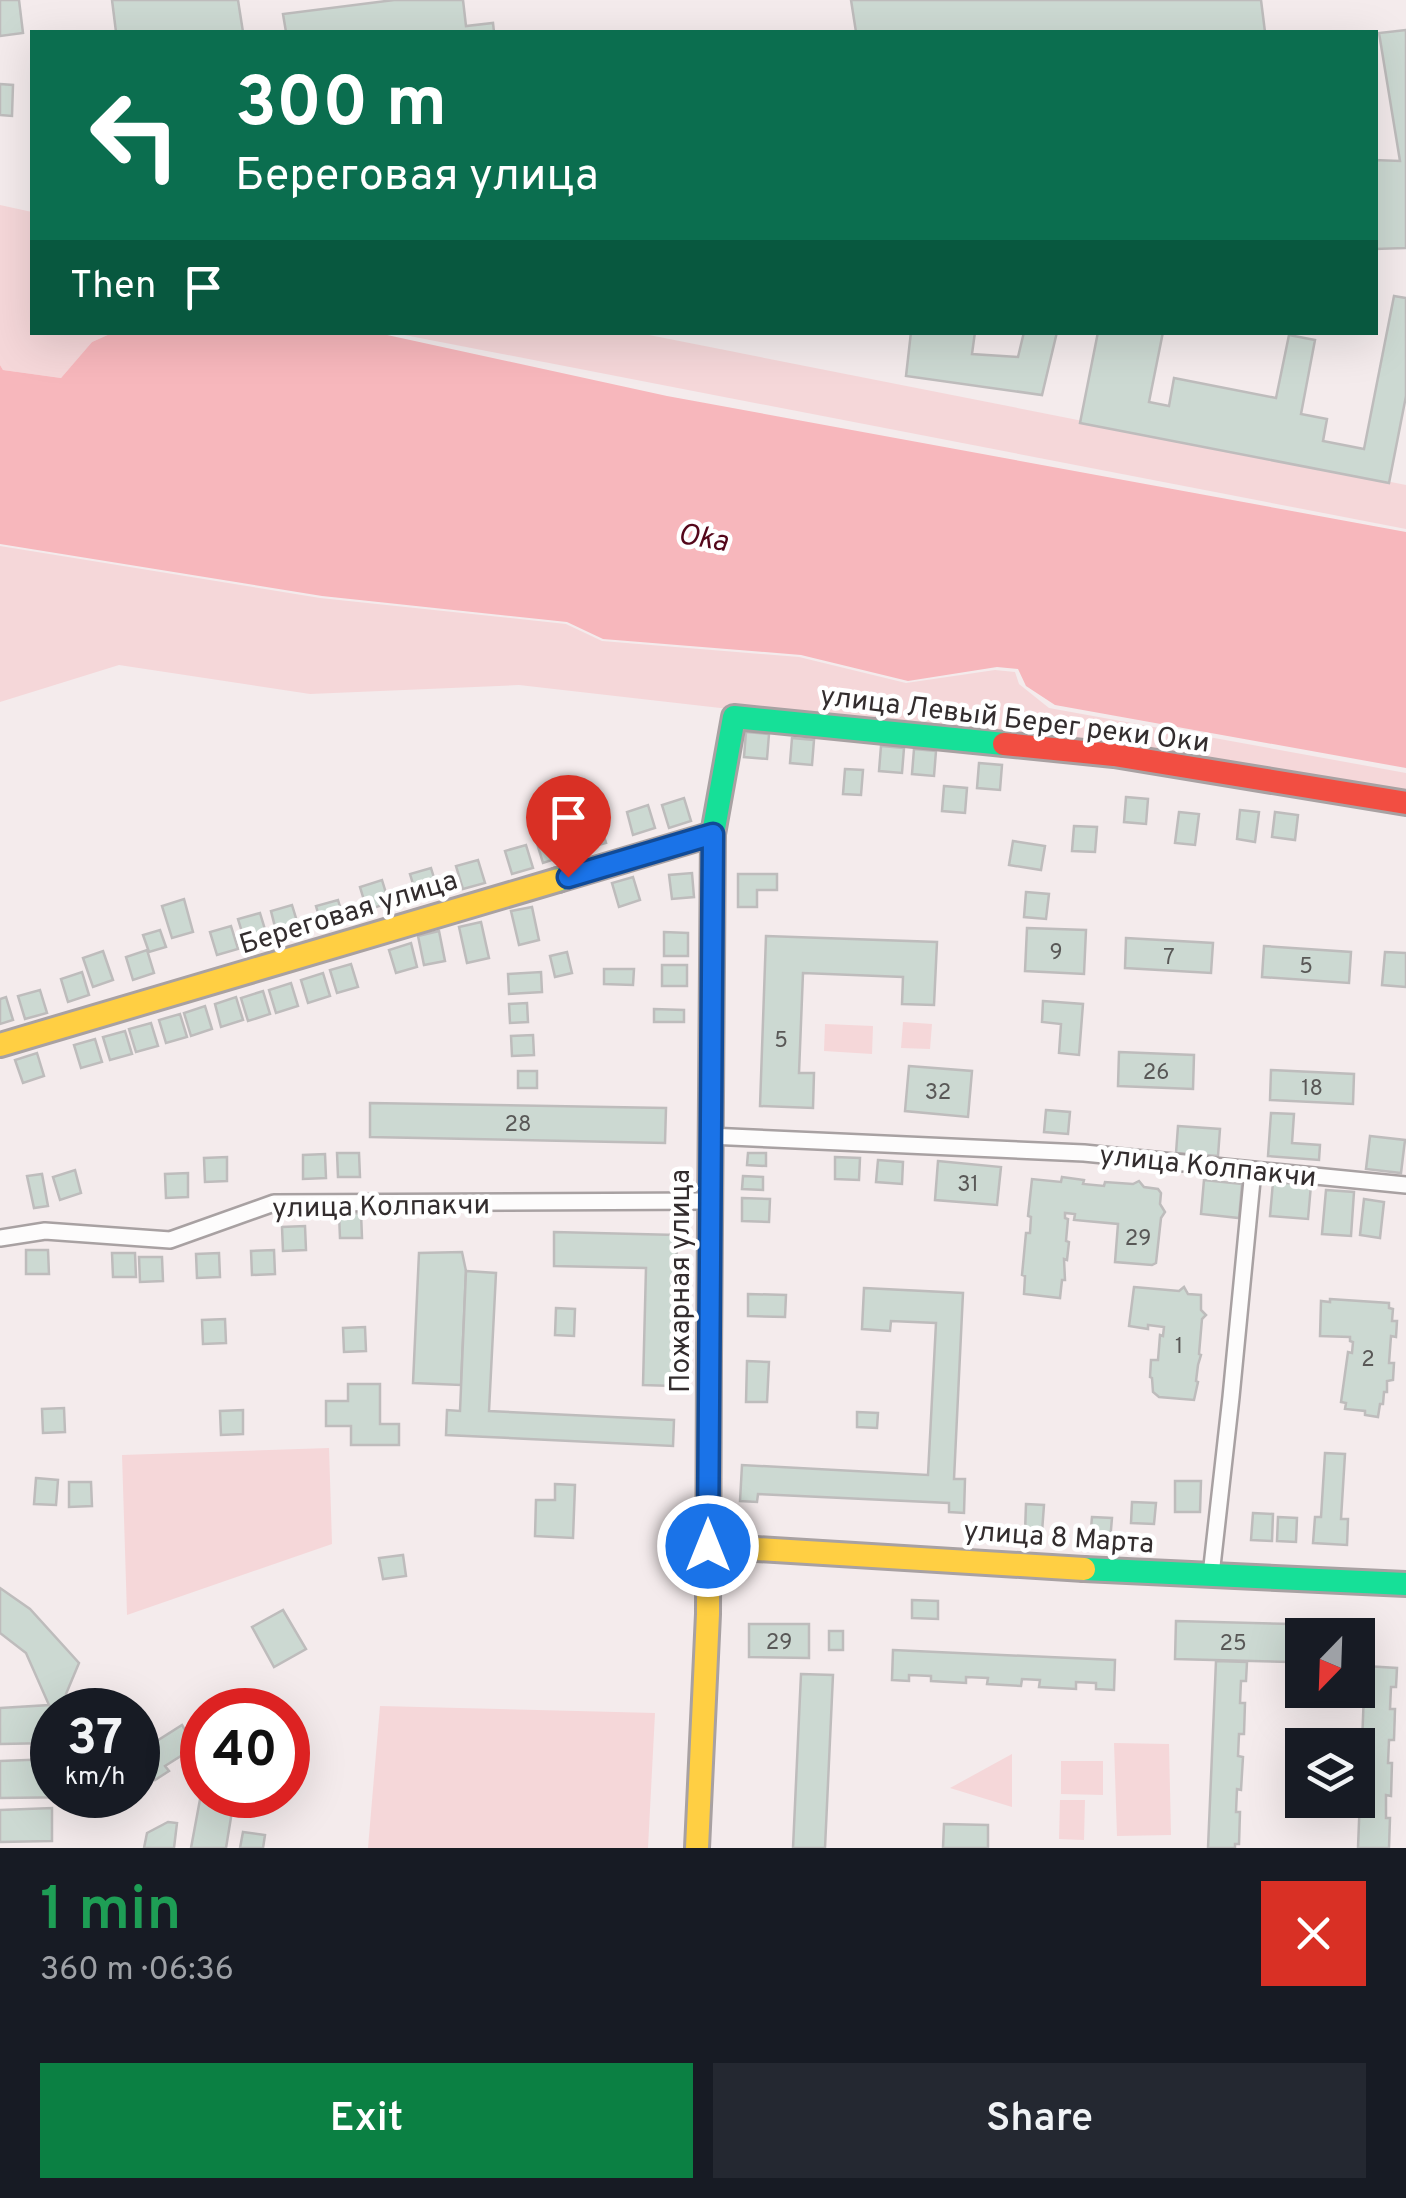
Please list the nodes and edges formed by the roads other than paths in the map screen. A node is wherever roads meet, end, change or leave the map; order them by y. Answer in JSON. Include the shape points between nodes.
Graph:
{"nodes":[{"id":1,"x":1406,"y":803,"type":"edge"},
{"id":2,"x":713,"y":834,"type":"junction"},
{"id":3,"x":0,"y":1046,"type":"edge"},
{"id":4,"x":709,"y":1136,"type":"junction"},
{"id":5,"x":1253,"y":1170,"type":"junction"},
{"id":6,"x":1406,"y":1186,"type":"edge"},
{"id":7,"x":709,"y":1201,"type":"junction"},
{"id":8,"x":0,"y":1238,"type":"edge"},
{"id":9,"x":708,"y":1546,"type":"junction"},
{"id":10,"x":1210,"y":1575,"type":"junction"},
{"id":11,"x":1406,"y":1584,"type":"edge"},
{"id":12,"x":697,"y":1848,"type":"edge"}],
"edges":[{"from":1,"to":2,"type":"street","name":"улица Левый Берег реки Оки","via":[[1114,756],[734,716]]},
{"from":2,"to":3,"type":"street","name":"Береговая улица"},
{"from":2,"to":4,"type":"street","name":"Пожарная улица"},
{"from":4,"to":5,"type":"street","name":"улица Колпакчи","via":[[1084,1153]]},
{"from":4,"to":7,"type":"street","name":"Пожарная улица"},
{"from":5,"to":6,"type":"street","name":"улица Колпакчи"},
{"from":5,"to":10,"type":"street"},
{"from":7,"to":8,"type":"street","name":"улица Колпакчи","via":[[274,1202],[170,1240],[45,1231]]},
{"from":7,"to":9,"type":"street","name":"Пожарная улица"},
{"from":9,"to":10,"type":"street","name":"улица 8 Марта"},
{"from":9,"to":12,"type":"street","name":"Пожарная улица"},
{"from":10,"to":11,"type":"street","name":"улица 8 Марта"}]}
